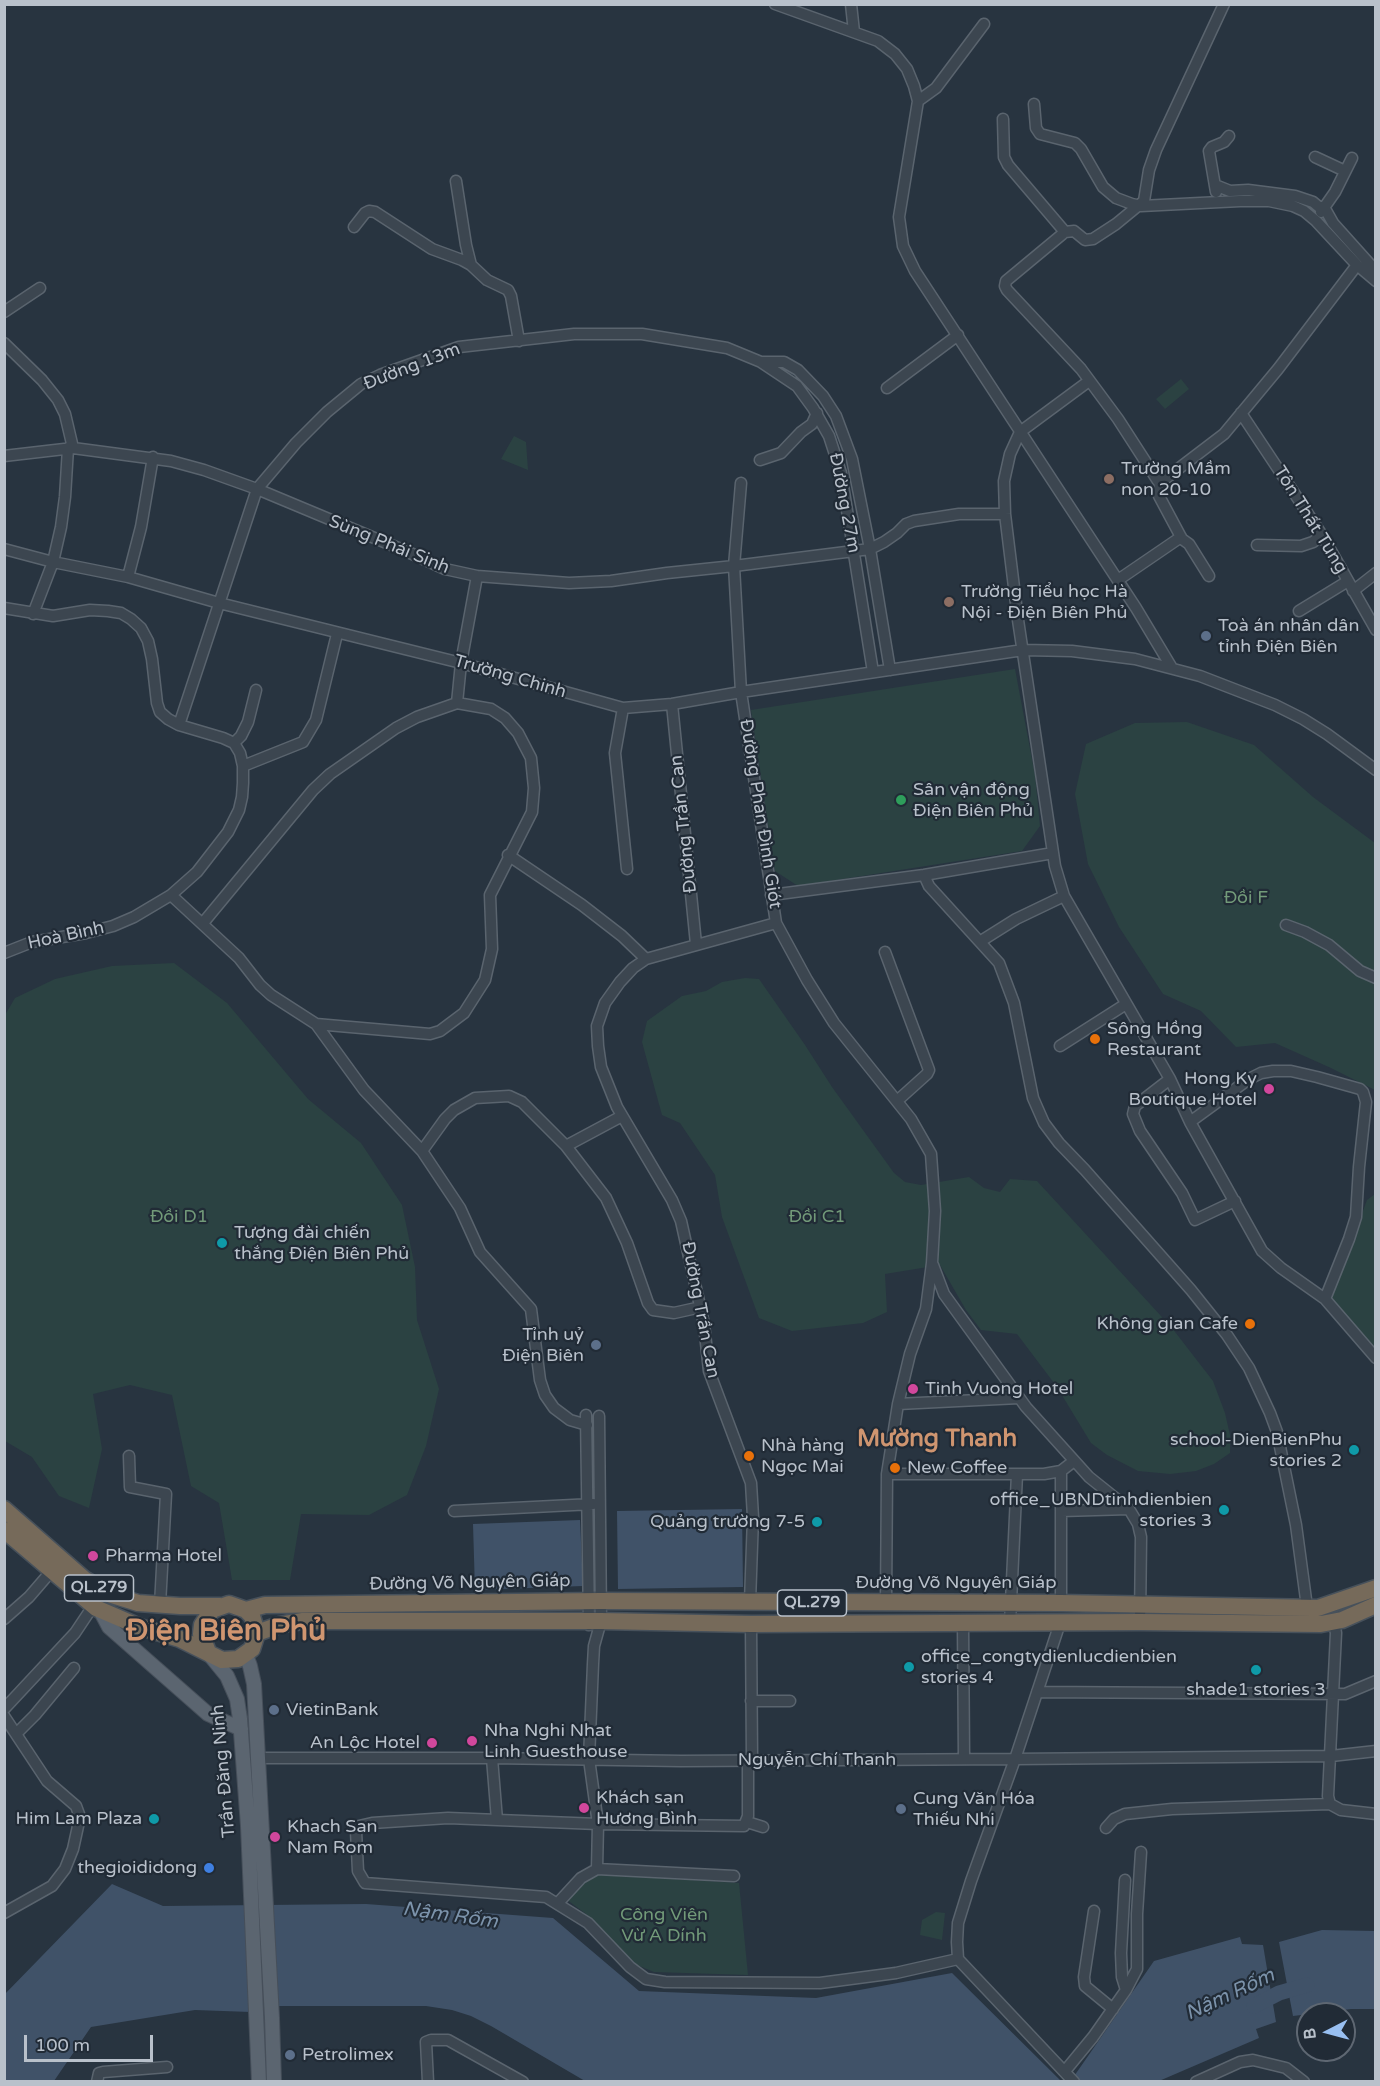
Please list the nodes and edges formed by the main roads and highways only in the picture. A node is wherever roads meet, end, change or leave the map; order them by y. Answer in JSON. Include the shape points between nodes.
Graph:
{"nodes":[{"id":1,"x":4,"y":1509,"type":"edge"},
{"id":2,"x":4,"y":1530,"type":"edge"},
{"id":3,"x":56,"y":1565,"type":"junction"},
{"id":4,"x":1376,"y":1588,"type":"edge"},
{"id":5,"x":750,"y":1602,"type":"junction"},
{"id":6,"x":1060,"y":1603,"type":"junction"},
{"id":7,"x":1215,"y":1605,"type":"junction"},
{"id":8,"x":1376,"y":1605,"type":"edge"},
{"id":9,"x":220,"y":1606,"type":"junction"},
{"id":10,"x":97,"y":1608,"type":"junction"},
{"id":11,"x":246,"y":1610,"type":"junction"},
{"id":12,"x":1060,"y":1623,"type":"junction"},
{"id":13,"x":1215,"y":1623,"type":"junction"},
{"id":14,"x":751,"y":1624,"type":"junction"},
{"id":15,"x":257,"y":1633,"type":"junction"},
{"id":16,"x":208,"y":1652,"type":"junction"},
{"id":17,"x":246,"y":1655,"type":"junction"},
{"id":18,"x":241,"y":1729,"type":"junction"},
{"id":19,"x":251,"y":1758,"type":"junction"},
{"id":20,"x":265,"y":2018,"type":"junction"},
{"id":21,"x":259,"y":2082,"type":"edge"},
{"id":22,"x":273,"y":2082,"type":"edge"}],
"edges":[{"from":1,"to":3,"type":"highway","number":"QL.279"},
{"from":2,"to":3,"type":"highway","number":"QL.279"},
{"from":3,"to":9,"type":"highway","number":"QL.279","via":[[138,1603]]},
{"from":3,"to":10,"type":"highway","number":"QL.279"},
{"from":4,"to":7,"type":"highway","name":"Đường Võ Nguyên Giáp","number":"QL.279","via":[[1318,1608]]},
{"from":5,"to":6,"type":"highway","name":"Đường Võ Nguyên Giáp","number":"QL.279"},
{"from":5,"to":11,"type":"highway","name":"Đường Võ Nguyên Giáp","number":"QL.279","via":[[462,1601],[265,1605]]},
{"from":5,"to":14,"type":"highway"},
{"from":6,"to":7,"type":"highway","name":"Đường Võ Nguyên Giáp","number":"QL.279"},
{"from":6,"to":12,"type":"highway"},
{"from":7,"to":13,"type":"highway"},
{"from":8,"to":13,"type":"highway","name":"Đường Võ Nguyên Giáp","number":"QL.279","via":[[1342,1620],[1321,1624]]},
{"from":9,"to":11,"type":"highway","number":"QL.279"},
{"from":9,"to":16,"type":"highway","via":[[212,1610],[202,1625]]},
{"from":10,"to":16,"type":"highway","number":"QL.279"},
{"from":10,"to":18,"type":"main road","via":[[109,1627],[208,1714]]},
{"from":11,"to":15,"type":"highway"},
{"from":12,"to":13,"type":"highway","name":"Đường Võ Nguyên Giáp","number":"QL.279"},
{"from":12,"to":14,"type":"highway","name":"Đường Võ Nguyên Giáp","number":"QL.279"},
{"from":14,"to":15,"type":"highway","name":"Đường Võ Nguyên Giáp","number":"QL.279","via":[[303,1621]]},
{"from":15,"to":17,"type":"highway","via":[[256,1642]]},
{"from":16,"to":17,"type":"highway","number":"QL.279","via":[[230,1661]]},
{"from":16,"to":18,"type":"main road","name":"Trần Đăng Ninh","via":[[227,1676],[237,1699]]},
{"from":17,"to":19,"type":"main road","name":"Trần Đăng Ninh","via":[[254,1684]]},
{"from":18,"to":19,"type":"main road","name":"Trần Đăng Ninh"},
{"from":19,"to":20,"type":"main road","name":"Trần Đăng Ninh"},
{"from":20,"to":21,"type":"main road"},
{"from":20,"to":22,"type":"main road"}]}
